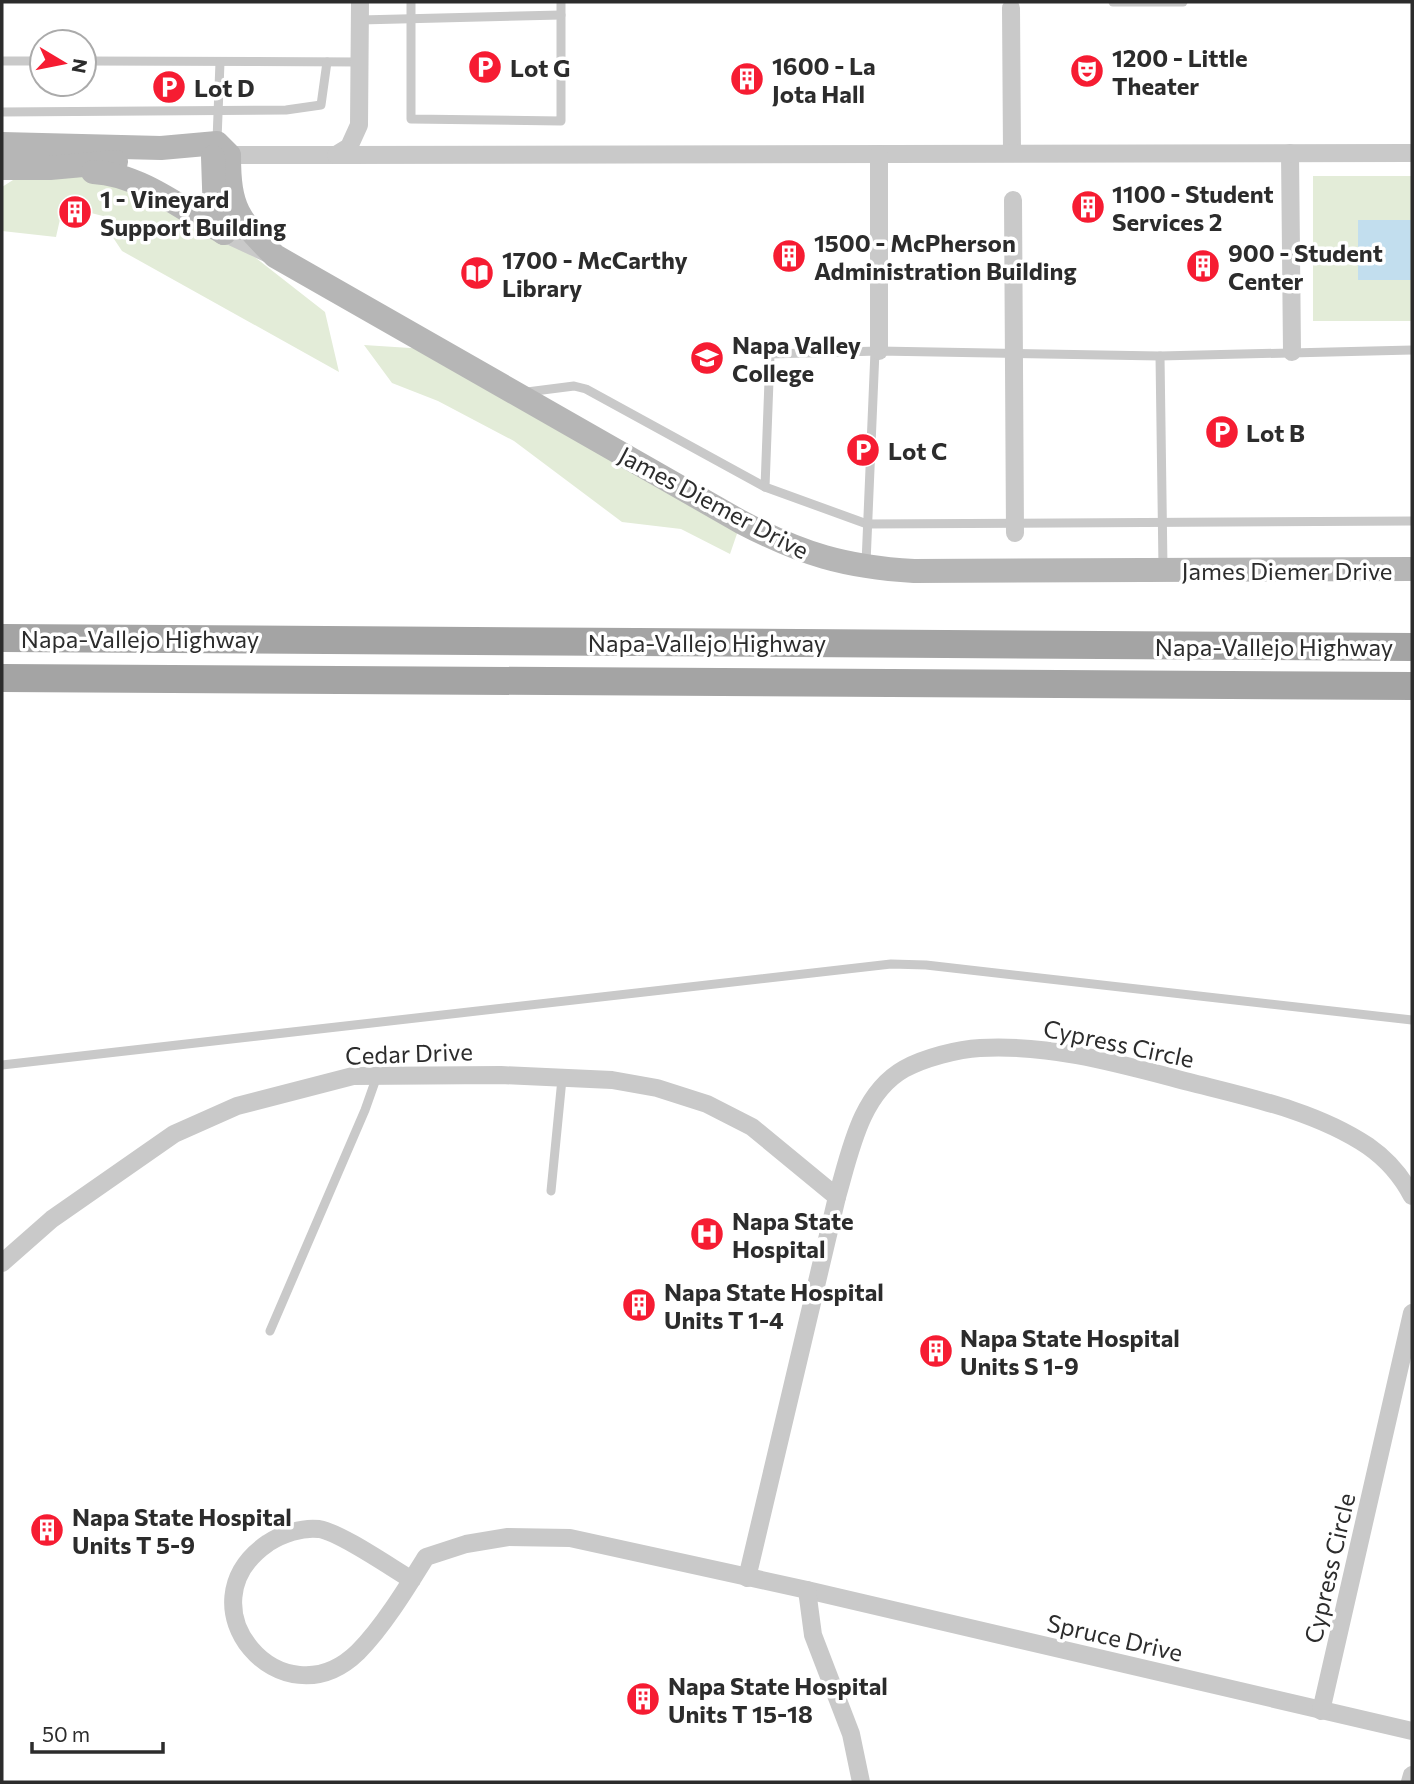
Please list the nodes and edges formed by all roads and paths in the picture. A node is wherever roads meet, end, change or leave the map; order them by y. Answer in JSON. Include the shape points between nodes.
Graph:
{"nodes":[{"id":1,"x":360,"y":2,"type":"edge"},
{"id":2,"x":411,"y":2,"type":"edge"},
{"id":3,"x":561,"y":2,"type":"edge"},
{"id":4,"x":1113,"y":2,"type":"edge"},
{"id":5,"x":1165,"y":2,"type":"edge"},
{"id":6,"x":1183,"y":2,"type":"edge"},
{"id":7,"x":1011,"y":8,"type":"dead end"},
{"id":8,"x":561,"y":15,"type":"junction"},
{"id":9,"x":411,"y":18,"type":"junction"},
{"id":10,"x":360,"y":20,"type":"junction"},
{"id":11,"x":2,"y":61,"type":"edge"},
{"id":12,"x":28,"y":61,"type":"edge"},
{"id":13,"x":98,"y":61,"type":"edge"},
{"id":14,"x":220,"y":62,"type":"junction"},
{"id":15,"x":327,"y":62,"type":"junction"},
{"id":16,"x":360,"y":62,"type":"junction"},
{"id":17,"x":219,"y":110,"type":"junction"},
{"id":18,"x":2,"y":112,"type":"edge"},
{"id":19,"x":2,"y":144,"type":"edge"},
{"id":20,"x":219,"y":153,"type":"junction"},
{"id":21,"x":1012,"y":153,"type":"junction"},
{"id":22,"x":1290,"y":153,"type":"junction"},
{"id":23,"x":1412,"y":153,"type":"edge"},
{"id":24,"x":879,"y":154,"type":"junction"},
{"id":25,"x":336,"y":155,"type":"junction"},
{"id":26,"x":2,"y":168,"type":"edge"},
{"id":27,"x":50,"y":168,"type":"junction"},
{"id":28,"x":1013,"y":200,"type":"dead end"},
{"id":29,"x":225,"y":233,"type":"junction"},
{"id":30,"x":275,"y":256,"type":"junction"},
{"id":31,"x":1412,"y":350,"type":"edge"},
{"id":32,"x":877,"y":351,"type":"junction"},
{"id":33,"x":1292,"y":352,"type":"junction"},
{"id":34,"x":1015,"y":353,"type":"junction"},
{"id":35,"x":1160,"y":356,"type":"junction"},
{"id":36,"x":516,"y":393,"type":"junction"},
{"id":37,"x":765,"y":487,"type":"junction"},
{"id":38,"x":1412,"y":521,"type":"edge"},
{"id":39,"x":867,"y":524,"type":"junction"},
{"id":40,"x":1163,"y":524,"type":"junction"},
{"id":41,"x":1014,"y":528,"type":"junction"},
{"id":42,"x":866,"y":567,"type":"junction"},
{"id":43,"x":1412,"y":569,"type":"edge"},
{"id":44,"x":1163,"y":571,"type":"junction"},
{"id":45,"x":2,"y":632,"type":"edge"},
{"id":46,"x":2,"y":638,"type":"edge"},
{"id":47,"x":32,"y":638,"type":"junction"},
{"id":48,"x":1412,"y":647,"type":"edge"},
{"id":49,"x":2,"y":678,"type":"edge"},
{"id":50,"x":1412,"y":686,"type":"edge"},
{"id":51,"x":1412,"y":1020,"type":"edge"},
{"id":52,"x":2,"y":1065,"type":"edge"},
{"id":53,"x":377,"y":1074,"type":"junction"},
{"id":54,"x":562,"y":1079,"type":"junction"},
{"id":55,"x":551,"y":1191,"type":"dead end"},
{"id":56,"x":1412,"y":1196,"type":"edge"},
{"id":57,"x":836,"y":1197,"type":"junction"},
{"id":58,"x":2,"y":1263,"type":"edge"},
{"id":59,"x":1412,"y":1313,"type":"edge"},
{"id":60,"x":270,"y":1331,"type":"dead end"},
{"id":61,"x":747,"y":1578,"type":"junction"},
{"id":62,"x":412,"y":1580,"type":"junction"},
{"id":63,"x":807,"y":1590,"type":"junction"},
{"id":64,"x":1321,"y":1711,"type":"junction"},
{"id":65,"x":1412,"y":1731,"type":"edge"},
{"id":66,"x":1412,"y":1774,"type":"edge"},
{"id":67,"x":862,"y":1782,"type":"edge"},
{"id":68,"x":1410,"y":1782,"type":"edge"}],
"edges":[{"from":1,"to":10,"type":"street"},
{"from":2,"to":9,"type":"lane"},
{"from":3,"to":8,"type":"lane"},
{"from":4,"to":5,"type":"lane"},
{"from":5,"to":6,"type":"lane"},
{"from":7,"to":21,"type":"street"},
{"from":8,"to":9,"type":"lane"},
{"from":8,"to":9,"type":"lane","via":[[561,121],[411,119]]},
{"from":9,"to":10,"type":"lane"},
{"from":10,"to":16,"type":"street"},
{"from":11,"to":12,"type":"lane"},
{"from":13,"to":14,"type":"lane"},
{"from":14,"to":15,"type":"lane"},
{"from":14,"to":17,"type":"lane"},
{"from":15,"to":16,"type":"lane"},
{"from":15,"to":17,"type":"lane","via":[[321,105]]},
{"from":16,"to":25,"type":"street","via":[[359,125],[349,147]]},
{"from":17,"to":18,"type":"lane"},
{"from":17,"to":20,"type":"lane"},
{"from":19,"to":20,"type":"street"},
{"from":20,"to":25,"type":"street"},
{"from":20,"to":27,"type":"street"},
{"from":20,"to":29,"type":"street","via":[[215,216]]},
{"from":20,"to":30,"type":"street","name":"James Diemer Drive","via":[[233,206]]},
{"from":21,"to":22,"type":"street"},
{"from":21,"to":24,"type":"street"},
{"from":22,"to":23,"type":"street"},
{"from":22,"to":33,"type":"street"},
{"from":24,"to":25,"type":"street"},
{"from":24,"to":32,"type":"street"},
{"from":26,"to":27,"type":"street"},
{"from":27,"to":29,"type":"street","via":[[111,173],[133,180]]},
{"from":28,"to":34,"type":"street"},
{"from":29,"to":30,"type":"street","name":"James Diemer Drive"},
{"from":30,"to":36,"type":"street","name":"James Diemer Drive"},
{"from":31,"to":33,"type":"lane"},
{"from":32,"to":34,"type":"lane"},
{"from":32,"to":37,"type":"lane","via":[[770,354]]},
{"from":32,"to":39,"type":"lane"},
{"from":33,"to":35,"type":"lane"},
{"from":34,"to":35,"type":"lane"},
{"from":34,"to":41,"type":"street"},
{"from":35,"to":40,"type":"lane"},
{"from":36,"to":37,"type":"lane","via":[[574,386],[586,389]]},
{"from":36,"to":42,"type":"street","name":"James Diemer Drive","via":[[774,540],[807,554]]},
{"from":37,"to":39,"type":"lane"},
{"from":38,"to":40,"type":"lane"},
{"from":39,"to":41,"type":"lane"},
{"from":39,"to":42,"type":"lane"},
{"from":40,"to":41,"type":"lane"},
{"from":40,"to":44,"type":"lane"},
{"from":42,"to":44,"type":"street","name":"James Diemer Drive"},
{"from":43,"to":44,"type":"street","name":"James Diemer Drive"},
{"from":45,"to":47,"type":"main road"},
{"from":46,"to":47,"type":"main road","name":"Napa-Vallejo Highway"},
{"from":47,"to":48,"type":"main road","name":"Napa-Vallejo Highway"},
{"from":49,"to":50,"type":"main road","name":"Napa-Vallejo Highway"},
{"from":51,"to":52,"type":"lane","via":[[891,964]]},
{"from":53,"to":54,"type":"street","name":"Cedar Drive"},
{"from":53,"to":58,"type":"street","name":"Cedar Drive","via":[[291,1090],[237,1106],[174,1134],[52,1219]]},
{"from":53,"to":60,"type":"lane"},
{"from":54,"to":55,"type":"lane"},
{"from":54,"to":57,"type":"street","name":"Cedar Drive","via":[[633,1083],[707,1104],[752,1127]]},
{"from":56,"to":57,"type":"street","name":"Cypress Circle","via":[[1398,1171],[1367,1145],[1260,1100],[1088,1056],[978,1048],[903,1070],[870,1101]]},
{"from":57,"to":61,"type":"street","name":"Cypress Circle"},
{"from":59,"to":64,"type":"street","name":"Cypress Circle"},
{"from":61,"to":62,"type":"street","name":"Spruce Drive","via":[[570,1538],[508,1537],[426,1557]]},
{"from":61,"to":63,"type":"street","name":"Spruce Drive"},
{"from":62,"to":62,"type":"street","name":"Spruce Drive","via":[[327,1532],[304,1529],[273,1540],[247,1563],[235,1586],[234,1618],[244,1641],[266,1663],[285,1672],[317,1673],[336,1667],[359,1651]]},
{"from":63,"to":64,"type":"street","name":"Spruce Drive"},
{"from":63,"to":67,"type":"street","via":[[813,1635],[851,1734]]},
{"from":64,"to":65,"type":"street","name":"Spruce Drive"},
{"from":66,"to":68,"type":"street"}]}
